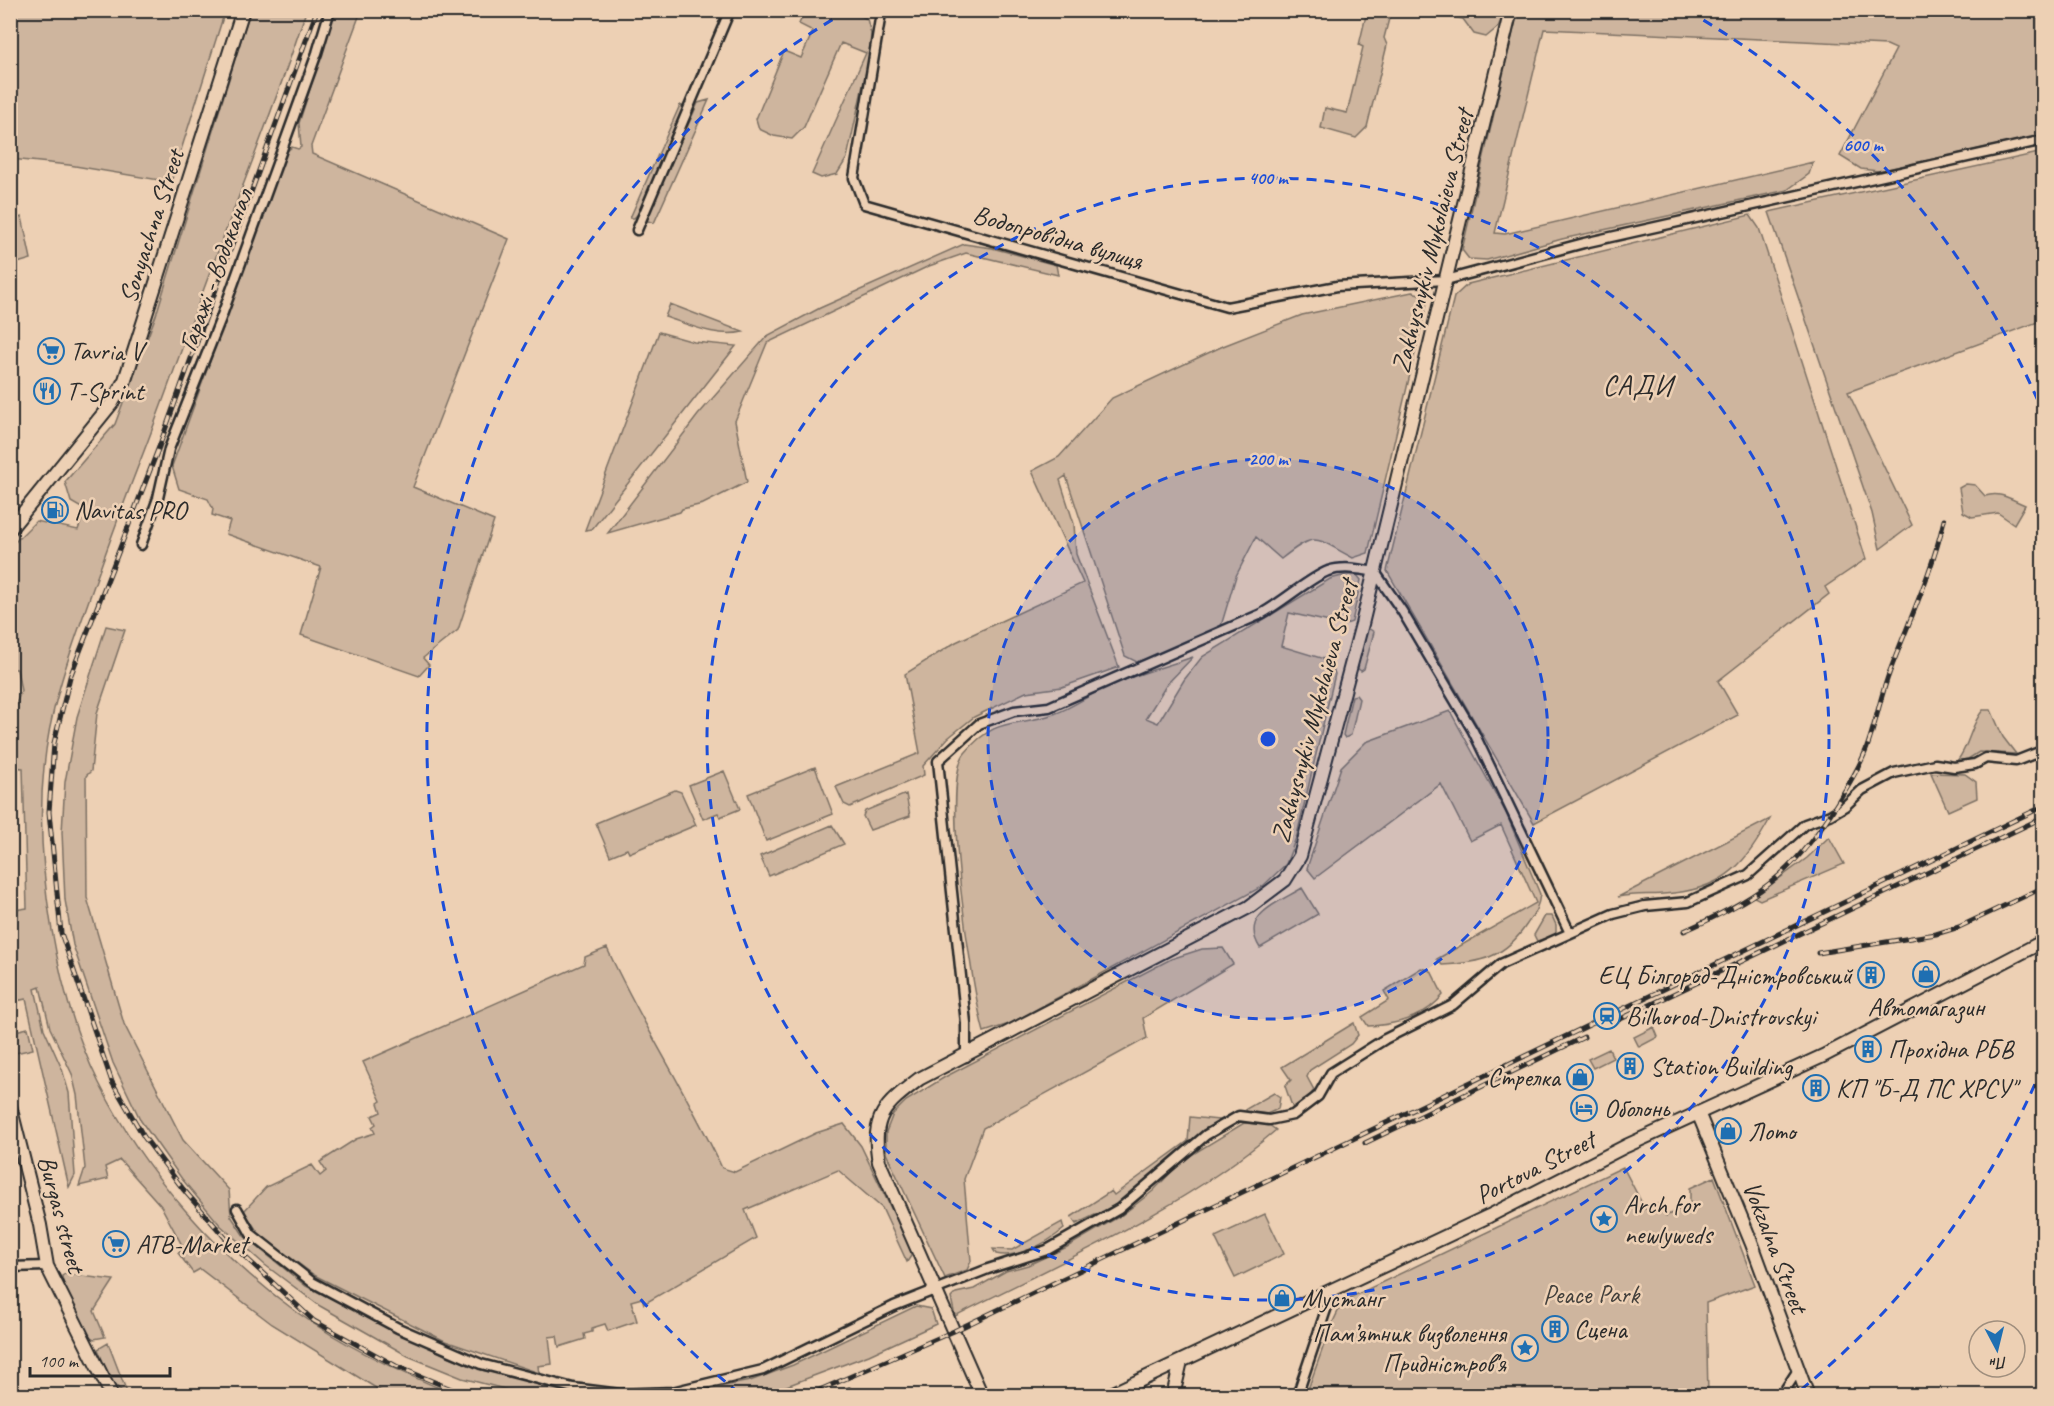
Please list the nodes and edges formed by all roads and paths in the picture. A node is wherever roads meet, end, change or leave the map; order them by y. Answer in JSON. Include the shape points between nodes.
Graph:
{"nodes":[{"id":1,"x":243,"y":10,"type":"edge"},
{"id":2,"x":330,"y":10,"type":"edge"},
{"id":3,"x":730,"y":10,"type":"edge"},
{"id":4,"x":870,"y":10,"type":"edge"},
{"id":5,"x":1511,"y":10,"type":"edge"},
{"id":6,"x":2043,"y":140,"type":"edge"},
{"id":7,"x":637,"y":230,"type":"dead end"},
{"id":8,"x":1446,"y":280,"type":"junction"},
{"id":9,"x":10,"y":529,"type":"edge"},
{"id":10,"x":141,"y":545,"type":"dead end"},
{"id":11,"x":1375,"y":572,"type":"junction"},
{"id":12,"x":2043,"y":753,"type":"edge"},
{"id":13,"x":1570,"y":933,"type":"junction"},
{"id":14,"x":2043,"y":941,"type":"edge"},
{"id":15,"x":966,"y":1057,"type":"junction"},
{"id":16,"x":10,"y":1106,"type":"edge"},
{"id":17,"x":1699,"y":1114,"type":"junction"},
{"id":18,"x":237,"y":1209,"type":"dead end"},
{"id":19,"x":48,"y":1266,"type":"junction"},
{"id":20,"x":10,"y":1267,"type":"edge"},
{"id":21,"x":937,"y":1288,"type":"junction"},
{"id":22,"x":1334,"y":1288,"type":"junction"},
{"id":23,"x":1181,"y":1361,"type":"junction"},
{"id":24,"x":1798,"y":1370,"type":"junction"},
{"id":25,"x":112,"y":1395,"type":"edge"},
{"id":26,"x":982,"y":1395,"type":"edge"},
{"id":27,"x":1107,"y":1395,"type":"edge"},
{"id":28,"x":1173,"y":1395,"type":"edge"},
{"id":29,"x":1297,"y":1395,"type":"edge"},
{"id":30,"x":1781,"y":1395,"type":"edge"},
{"id":31,"x":1808,"y":1395,"type":"edge"}],
"edges":[{"from":1,"to":9,"type":"street","name":"Sonyachna Street","via":[[125,380],[112,404]]},
{"from":2,"to":10,"type":"street","name":"Гаражі - Водоканал","via":[[221,318],[170,449]]},
{"from":3,"to":7,"type":"street"},
{"from":4,"to":8,"type":"street","name":"Водопровідна вулиця","via":[[881,13],[854,178],[864,204],[1227,307],[1337,286]]},
{"from":5,"to":8,"type":"street","name":"Zakhysnykiv Mykolaieva Street"},
{"from":6,"to":8,"type":"street","via":[[1584,243]]},
{"from":8,"to":11,"type":"street","name":"Zakhysnykiv Mykolaieva Street"},
{"from":11,"to":13,"type":"street","via":[[1473,731]]},
{"from":11,"to":15,"type":"street","name":"Zakhysnykiv Mykolaieva Street","via":[[1300,856],[1285,880],[1249,908]]},
{"from":11,"to":15,"type":"street","via":[[1352,568],[1327,571],[1259,615],[1049,707],[1014,711],[979,724],[938,761],[966,1023]]},
{"from":12,"to":13,"type":"street","via":[[2016,761],[1986,758],[1975,764],[1935,764],[1894,773],[1862,790],[1830,815],[1805,824],[1748,874],[1688,902],[1644,906],[1613,914]]},
{"from":13,"to":21,"type":"street","via":[[1501,964],[1453,1005],[1331,1072],[1318,1096],[1293,1116],[1269,1120],[1239,1116],[1206,1136],[1119,1209],[1047,1250]]},
{"from":14,"to":17,"type":"street","name":"Portova Street","via":[[1823,1056]]},
{"from":15,"to":21,"type":"street","name":"Zakhysnykiv Mykolaieva Street","via":[[919,1079],[890,1101],[879,1120],[875,1138],[879,1162]]},
{"from":16,"to":19,"type":"street","name":"Burgas street"},
{"from":17,"to":22,"type":"street","name":"Portova Street"},
{"from":17,"to":24,"type":"street","name":"Vokzalna Street"},
{"from":18,"to":21,"type":"street","via":[[251,1234],[312,1282],[398,1328],[481,1364],[573,1388],[608,1392],[672,1392],[763,1370]]},
{"from":19,"to":20,"type":"street"},
{"from":19,"to":25,"type":"street","name":"Burgas street"},
{"from":21,"to":26,"type":"street","name":"Zakhysnykiv Mykolaieva Street"},
{"from":22,"to":23,"type":"street","name":"Portova Street"},
{"from":22,"to":29,"type":"street"},
{"from":23,"to":27,"type":"street","name":"Portova Street"},
{"from":23,"to":28,"type":"street"},
{"from":24,"to":30,"type":"street"},
{"from":24,"to":31,"type":"street","name":"Vokzalna Street"}]}
